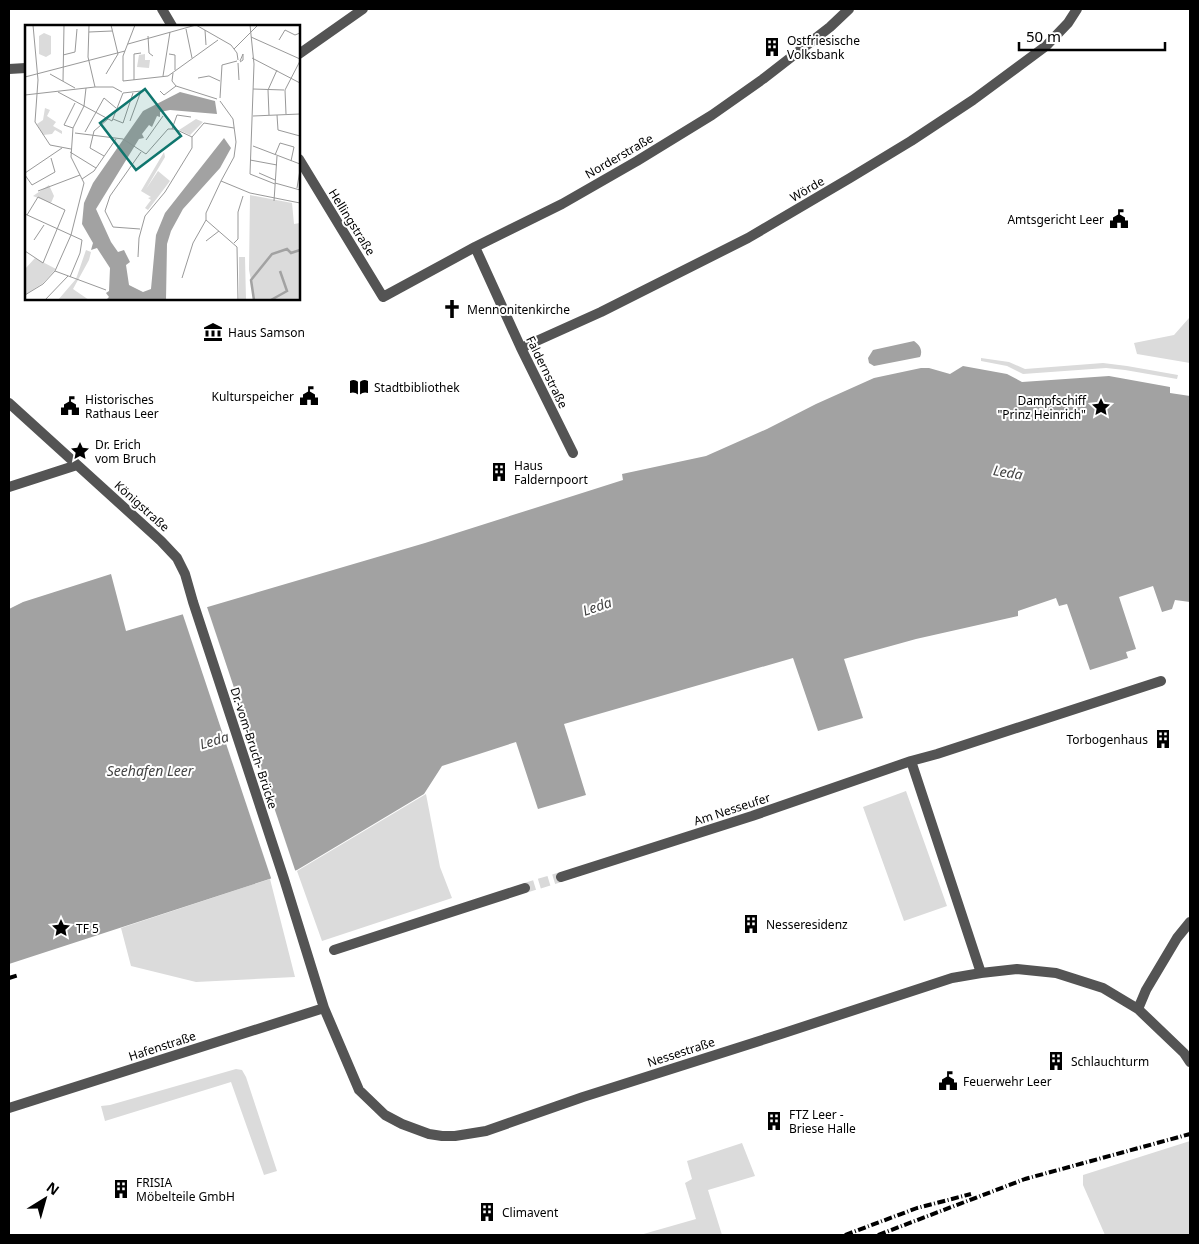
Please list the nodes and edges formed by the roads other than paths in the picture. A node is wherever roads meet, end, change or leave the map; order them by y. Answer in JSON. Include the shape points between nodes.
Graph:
{"nodes":[{"id":1,"x":162,"y":9,"type":"edge"},
{"id":2,"x":363,"y":9,"type":"edge"},
{"id":3,"x":848,"y":9,"type":"edge"},
{"id":4,"x":1077,"y":9,"type":"edge"},
{"id":5,"x":171,"y":25,"type":"edge"},
{"id":6,"x":300,"y":53,"type":"edge"},
{"id":7,"x":25,"y":68,"type":"edge"},
{"id":8,"x":9,"y":69,"type":"edge"},
{"id":9,"x":300,"y":162,"type":"edge"},
{"id":10,"x":475,"y":247,"type":"junction"},
{"id":11,"x":383,"y":297,"type":"joint"},
{"id":12,"x":521,"y":348,"type":"junction"},
{"id":13,"x":9,"y":403,"type":"edge"},
{"id":14,"x":573,"y":453,"type":"dead end"},
{"id":15,"x":77,"y":465,"type":"junction"},
{"id":16,"x":9,"y":488,"type":"edge"},
{"id":17,"x":193,"y":602,"type":"joint"},
{"id":18,"x":1161,"y":681,"type":"dead end"},
{"id":19,"x":910,"y":761,"type":"junction"},
{"id":20,"x":561,"y":877,"type":"tunnel mouth"},
{"id":21,"x":525,"y":888,"type":"tunnel mouth"},
{"id":22,"x":291,"y":903,"type":"joint"},
{"id":23,"x":1190,"y":922,"type":"edge"},
{"id":24,"x":334,"y":950,"type":"dead end"},
{"id":25,"x":981,"y":973,"type":"junction"},
{"id":26,"x":324,"y":1008,"type":"junction"},
{"id":27,"x":1138,"y":1009,"type":"junction"},
{"id":28,"x":1190,"y":1062,"type":"edge"},
{"id":29,"x":9,"y":1108,"type":"edge"}],
"edges":[{"from":1,"to":5,"type":"street"},
{"from":2,"to":6,"type":"street"},
{"from":3,"to":10,"type":"street","name":"Norderstraße","via":[[830,27],[712,115],[562,204]]},
{"from":4,"to":12,"type":"street","name":"Wörde","via":[[1046,46],[911,141],[740,242]]},
{"from":7,"to":8,"type":"street"},
{"from":9,"to":11,"type":"street","name":"Hellingstraße"},
{"from":10,"to":11,"type":"street","name":"Norderstraße"},
{"from":10,"to":12,"type":"street","name":"Faldernstraße"},
{"from":12,"to":14,"type":"street","name":"Faldernstraße"},
{"from":13,"to":15,"type":"street","name":"Königstraße"},
{"from":15,"to":16,"type":"street"},
{"from":15,"to":17,"type":"street","name":"Königstraße","via":[[177,558]]},
{"from":17,"to":22,"type":"street","name":"Dr.-vom-Bruch- Brücke"},
{"from":18,"to":19,"type":"street","name":"Am Nesseufer"},
{"from":19,"to":20,"type":"street","name":"Am Nesseufer"},
{"from":19,"to":25,"type":"street"},
{"from":21,"to":24,"type":"street"},
{"from":22,"to":26,"type":"street","name":"Nessestraße"},
{"from":23,"to":27,"type":"street","via":[[1177,938]]},
{"from":25,"to":26,"type":"street","name":"Nessestraße","via":[[952,978],[486,1131],[455,1136],[429,1134],[402,1124],[385,1115],[366,1097],[359,1090]]},
{"from":25,"to":27,"type":"street","name":"Nessestraße","via":[[1018,969],[1056,973],[1103,988]]},
{"from":26,"to":29,"type":"street","name":"Hafenstraße"},
{"from":27,"to":28,"type":"street","name":"Nessestraße"}]}
